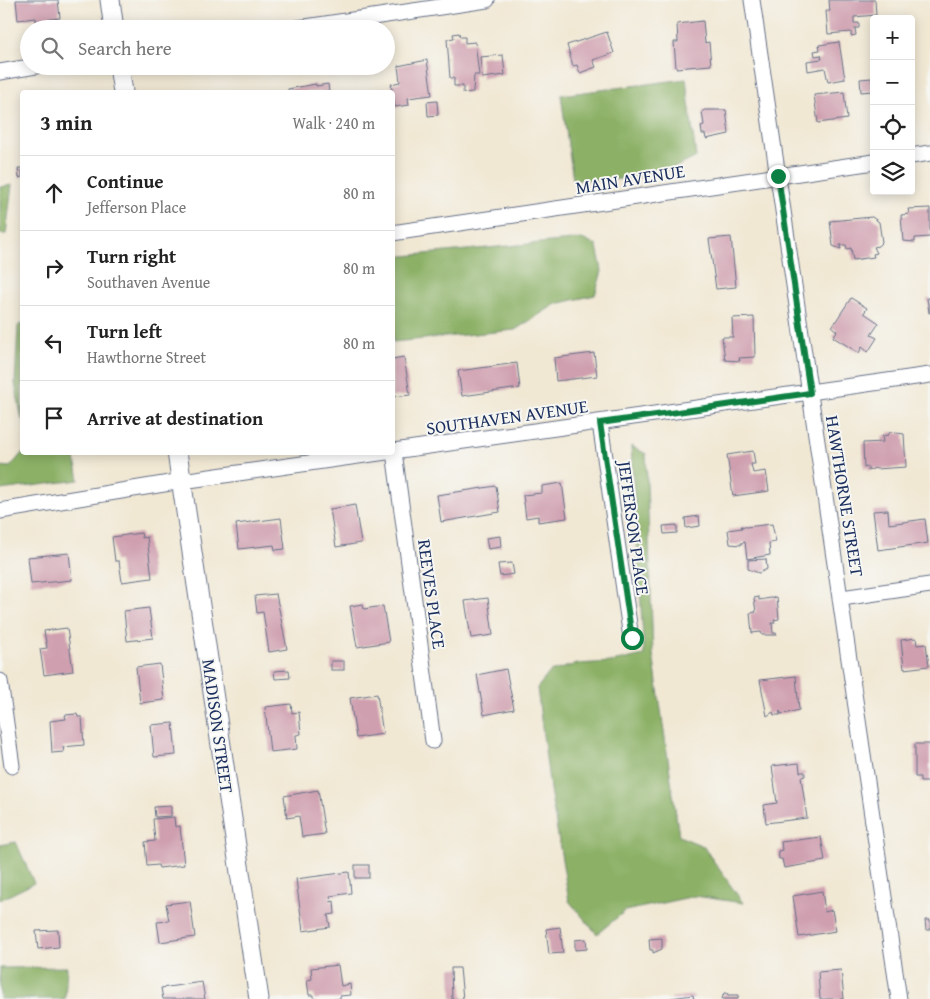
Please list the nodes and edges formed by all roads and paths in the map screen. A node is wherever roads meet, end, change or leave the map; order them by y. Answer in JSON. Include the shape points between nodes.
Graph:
{"nodes":[{"id":1,"x":110,"y":0,"type":"edge"},
{"id":2,"x":487,"y":0,"type":"edge"},
{"id":3,"x":752,"y":0,"type":"edge"},
{"id":4,"x":113,"y":20,"type":"edge"},
{"id":5,"x":353,"y":20,"type":"edge"},
{"id":6,"x":20,"y":69,"type":"edge"},
{"id":7,"x":0,"y":72,"type":"edge"},
{"id":8,"x":120,"y":75,"type":"edge"},
{"id":9,"x":123,"y":90,"type":"edge"},
{"id":10,"x":930,"y":153,"type":"edge"},
{"id":11,"x":915,"y":155,"type":"edge"},
{"id":12,"x":870,"y":163,"type":"edge"},
{"id":13,"x":778,"y":176,"type":"junction"},
{"id":14,"x":395,"y":233,"type":"edge"},
{"id":15,"x":930,"y":375,"type":"edge"},
{"id":16,"x":810,"y":393,"type":"junction"},
{"id":17,"x":600,"y":423,"type":"junction"},
{"id":18,"x":395,"y":452,"type":"edge"},
{"id":19,"x":178,"y":455,"type":"edge"},
{"id":20,"x":373,"y":455,"type":"edge"},
{"id":21,"x":394,"y":455,"type":"edge"},
{"id":22,"x":182,"y":482,"type":"junction"},
{"id":23,"x":0,"y":511,"type":"edge"},
{"id":24,"x":930,"y":585,"type":"edge"},
{"id":25,"x":842,"y":598,"type":"junction"},
{"id":26,"x":632,"y":638,"type":"dead end"},
{"id":27,"x":0,"y":681,"type":"edge"},
{"id":28,"x":434,"y":741,"type":"dead end"},
{"id":29,"x":12,"y":766,"type":"dead end"},
{"id":30,"x":259,"y":999,"type":"edge"},
{"id":31,"x":899,"y":999,"type":"edge"}],
"edges":[{"from":1,"to":4,"type":"street"},
{"from":2,"to":5,"type":"street"},
{"from":3,"to":13,"type":"street","name":"HAWTHORNE STREET"},
{"from":6,"to":7,"type":"street"},
{"from":8,"to":9,"type":"street"},
{"from":10,"to":11,"type":"street"},
{"from":12,"to":13,"type":"street","name":"MAIN AVENUE"},
{"from":13,"to":14,"type":"street","name":"MAIN AVENUE"},
{"from":13,"to":16,"type":"street","name":"HAWTHORNE STREET"},
{"from":15,"to":16,"type":"street","name":"SOUTHAVEN AVENUE"},
{"from":16,"to":17,"type":"street","name":"SOUTHAVEN AVENUE"},
{"from":16,"to":25,"type":"street","name":"HAWTHORNE STREET"},
{"from":17,"to":18,"type":"street","name":"SOUTHAVEN AVENUE"},
{"from":17,"to":26,"type":"street","name":"JEFFERSON PLACE"},
{"from":19,"to":22,"type":"street","name":"MADISON STREET"},
{"from":20,"to":22,"type":"street","name":"SOUTHAVEN AVENUE"},
{"from":21,"to":28,"type":"street","name":"REEVES PLACE"},
{"from":22,"to":23,"type":"street","name":"SOUTHAVEN AVENUE"},
{"from":22,"to":30,"type":"street","name":"MADISON STREET"},
{"from":24,"to":25,"type":"street"},
{"from":25,"to":31,"type":"street","name":"HAWTHORNE STREET"},
{"from":27,"to":29,"type":"street"}]}
